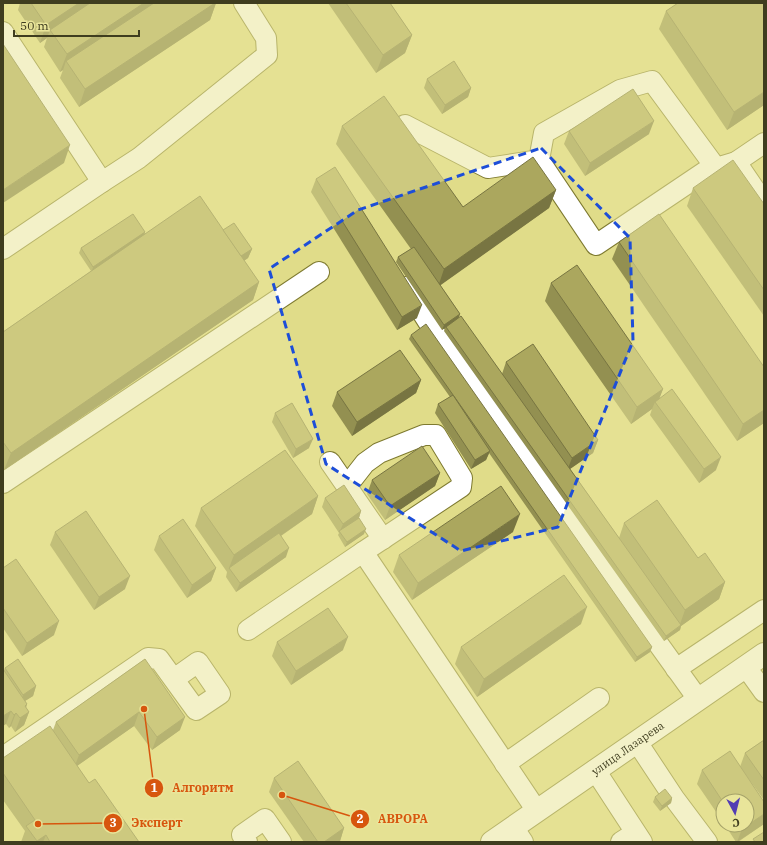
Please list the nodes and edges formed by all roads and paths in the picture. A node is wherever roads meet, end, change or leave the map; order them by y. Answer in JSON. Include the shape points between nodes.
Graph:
{"nodes":[{"id":1,"x":244,"y":3,"type":"edge"},
{"id":2,"x":3,"y":32,"type":"edge"},
{"id":3,"x":405,"y":125,"type":"edge"},
{"id":4,"x":764,"y":143,"type":"edge"},
{"id":5,"x":539,"y":160,"type":"junction"},
{"id":6,"x":736,"y":162,"type":"junction"},
{"id":7,"x":716,"y":168,"type":"junction"},
{"id":8,"x":102,"y":182,"type":"junction"},
{"id":9,"x":764,"y":203,"type":"edge"},
{"id":10,"x":3,"y":249,"type":"edge"},
{"id":11,"x":319,"y":272,"type":"dead end"},
{"id":12,"x":397,"y":272,"type":"edge"},
{"id":13,"x":330,"y":462,"type":"dead end"},
{"id":14,"x":3,"y":483,"type":"edge"},
{"id":15,"x":347,"y":486,"type":"junction"},
{"id":16,"x":382,"y":539,"type":"junction"},
{"id":17,"x":363,"y":552,"type":"junction"},
{"id":18,"x":764,"y":610,"type":"edge"},
{"id":19,"x":248,"y":630,"type":"dead end"},
{"id":20,"x":764,"y":654,"type":"edge"},
{"id":21,"x":746,"y":667,"type":"junction"},
{"id":22,"x":676,"y":669,"type":"junction"},
{"id":23,"x":174,"y":679,"type":"dead end"},
{"id":24,"x":764,"y":692,"type":"edge"},
{"id":25,"x":599,"y":698,"type":"dead end"},
{"id":26,"x":698,"y":699,"type":"junction"},
{"id":27,"x":637,"y":742,"type":"junction"},
{"id":28,"x":3,"y":757,"type":"edge"},
{"id":29,"x":505,"y":764,"type":"junction"},
{"id":30,"x":595,"y":770,"type":"junction"},
{"id":31,"x":537,"y":811,"type":"junction"},
{"id":32,"x":518,"y":835,"type":"edge"},
{"id":33,"x":633,"y":839,"type":"edge"},
{"id":34,"x":275,"y":840,"type":"edge"},
{"id":35,"x":247,"y":842,"type":"edge"},
{"id":36,"x":492,"y":842,"type":"edge"},
{"id":37,"x":707,"y":842,"type":"edge"}],
"edges":[{"from":1,"to":8,"type":"lane","via":[[266,38],[267,55],[139,158]]},
{"from":2,"to":8,"type":"lane"},
{"from":3,"to":5,"type":"lane","via":[[488,168]]},
{"from":4,"to":6,"type":"lane"},
{"from":5,"to":7,"type":"lane","via":[[596,245],[706,171]]},
{"from":5,"to":7,"type":"lane","via":[[544,133],[620,90],[652,81]]},
{"from":6,"to":7,"type":"lane"},
{"from":6,"to":9,"type":"lane"},
{"from":8,"to":10,"type":"lane"},
{"from":11,"to":14,"type":"lane"},
{"from":12,"to":22,"type":"lane","via":[[443,346]]},
{"from":13,"to":15,"type":"lane"},
{"from":15,"to":16,"type":"lane"},
{"from":15,"to":16,"type":"lane","via":[[365,462],[379,453],[424,435],[436,435],[462,478],[461,487]]},
{"from":16,"to":17,"type":"lane"},
{"from":17,"to":19,"type":"lane"},
{"from":17,"to":29,"type":"lane"},
{"from":18,"to":22,"type":"lane"},
{"from":20,"to":21,"type":"main road","name":"улица Лазарева"},
{"from":21,"to":24,"type":"lane"},
{"from":21,"to":26,"type":"main road","name":"улица Лазарева"},
{"from":22,"to":26,"type":"lane"},
{"from":23,"to":28,"type":"lane","via":[[159,659],[148,658]]},
{"from":25,"to":29,"type":"lane"},
{"from":26,"to":27,"type":"main road","name":"улица Лазарева"},
{"from":27,"to":30,"type":"main road","name":"улица Лазарева"},
{"from":27,"to":37,"type":"lane"},
{"from":29,"to":31,"type":"lane"},
{"from":30,"to":31,"type":"main road","name":"улица Лазарева"},
{"from":30,"to":33,"type":"lane"},
{"from":31,"to":32,"type":"main road","name":"улица Лазарева"},
{"from":32,"to":36,"type":"main road","name":"улица Лазарева"},
{"from":34,"to":35,"type":"lane","via":[[265,819],[242,835]]}]}
